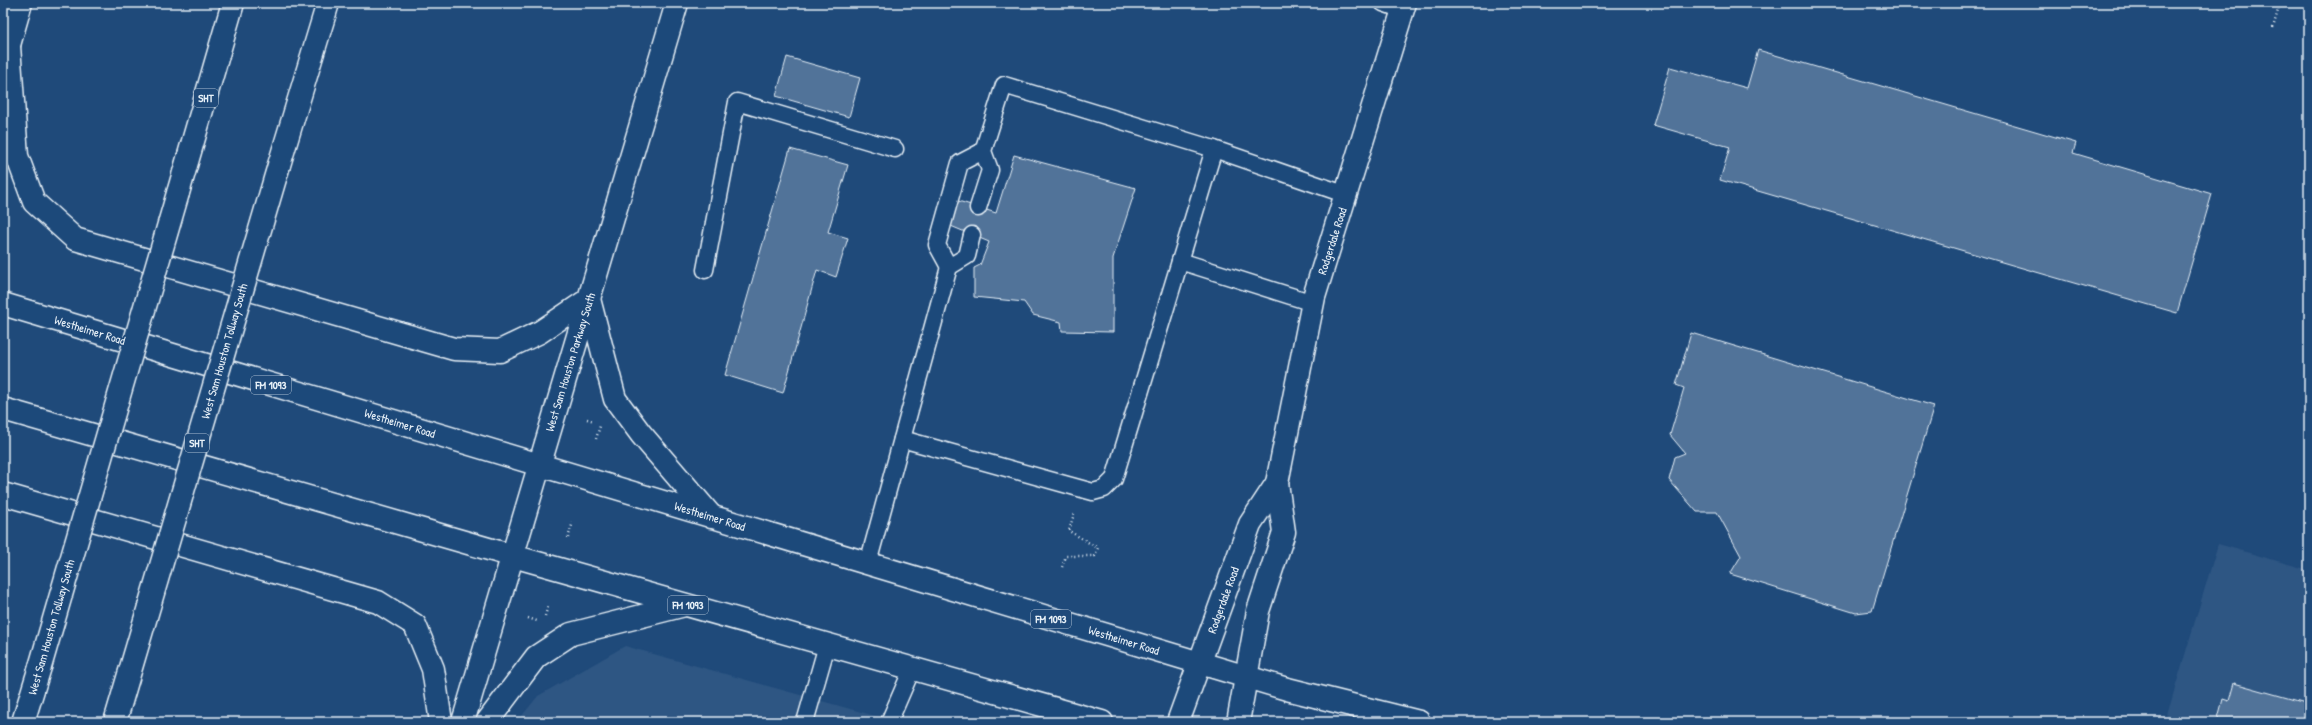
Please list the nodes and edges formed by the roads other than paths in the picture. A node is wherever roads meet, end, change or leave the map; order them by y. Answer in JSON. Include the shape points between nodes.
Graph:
{"nodes":[{"id":1,"x":21,"y":3,"type":"edge"},
{"id":2,"x":233,"y":3,"type":"edge"},
{"id":3,"x":328,"y":3,"type":"edge"},
{"id":4,"x":677,"y":3,"type":"edge"},
{"id":5,"x":1397,"y":5,"type":"edge"},
{"id":6,"x":6,"y":56,"type":"edge"},
{"id":7,"x":895,"y":149,"type":"dead end"},
{"id":8,"x":1214,"y":149,"type":"junction"},
{"id":9,"x":983,"y":151,"type":"junction"},
{"id":10,"x":1347,"y":195,"type":"junction"},
{"id":11,"x":978,"y":208,"type":"dead end"},
{"id":12,"x":972,"y":235,"type":"dead end"},
{"id":13,"x":1180,"y":260,"type":"junction"},
{"id":14,"x":949,"y":267,"type":"junction"},
{"id":15,"x":705,"y":270,"type":"dead end"},
{"id":16,"x":589,"y":299,"type":"junction"},
{"id":17,"x":1312,"y":303,"type":"junction"},
{"id":18,"x":3,"y":304,"type":"edge"},
{"id":19,"x":3,"y":409,"type":"edge"},
{"id":20,"x":902,"y":439,"type":"junction"},
{"id":21,"x":540,"y":465,"type":"junction"},
{"id":22,"x":1277,"y":484,"type":"junction"},
{"id":23,"x":3,"y":494,"type":"edge"},
{"id":24,"x":712,"y":516,"type":"junction"},
{"id":25,"x":513,"y":556,"type":"junction"},
{"id":26,"x":868,"y":563,"type":"junction"},
{"id":27,"x":687,"y":605,"type":"junction"},
{"id":28,"x":827,"y":645,"type":"junction"},
{"id":29,"x":1200,"y":663,"type":"junction"},
{"id":30,"x":912,"y":668,"type":"junction"},
{"id":31,"x":1246,"y":676,"type":"junction"},
{"id":32,"x":24,"y":722,"type":"edge"},
{"id":33,"x":115,"y":722,"type":"edge"},
{"id":34,"x":441,"y":722,"type":"edge"},
{"id":35,"x":464,"y":722,"type":"edge"},
{"id":36,"x":488,"y":722,"type":"edge"},
{"id":37,"x":806,"y":722,"type":"edge"},
{"id":38,"x":889,"y":722,"type":"edge"},
{"id":39,"x":1102,"y":722,"type":"edge"},
{"id":40,"x":1178,"y":722,"type":"edge"},
{"id":41,"x":1238,"y":722,"type":"edge"},
{"id":42,"x":1419,"y":722,"type":"edge"}],
"edges":[{"from":1,"to":6,"type":"main road"},
{"from":2,"to":32,"type":"main road","name":"West Sam Houston Tollway South","number":"SHT","bridge":true},
{"from":3,"to":33,"type":"main road","name":"West Sam Houston Tollway South","number":"SHT","bridge":true},
{"from":4,"to":16,"type":"main road","name":"West Sam Houston Parkway South"},
{"from":5,"to":10,"type":"main road","name":"Rodgerdale Road"},
{"from":6,"to":16,"type":"main road","via":[[17,156],[34,202],[75,239],[454,349],[500,351],[540,332]]},
{"from":7,"to":15,"type":"lane","via":[[737,102]]},
{"from":8,"to":9,"type":"lane","via":[[1004,85]]},
{"from":8,"to":10,"type":"lane"},
{"from":8,"to":13,"type":"lane"},
{"from":9,"to":11,"type":"lane","via":[[990,170]]},
{"from":9,"to":14,"type":"lane","via":[[960,163],[937,245]]},
{"from":10,"to":17,"type":"main road","name":"Rodgerdale Road"},
{"from":12,"to":14,"type":"lane","via":[[967,256]]},
{"from":13,"to":17,"type":"lane"},
{"from":13,"to":20,"type":"lane","via":[[1114,479],[1104,489],[1093,492]]},
{"from":14,"to":20,"type":"lane"},
{"from":16,"to":21,"type":"main road","name":"West Sam Houston Parkway South"},
{"from":16,"to":24,"type":"main road","via":[[615,399],[641,434]]},
{"from":17,"to":22,"type":"main road","name":"Rodgerdale Road"},
{"from":18,"to":21,"type":"main road","name":"Westheimer Road","number":"FM 1093"},
{"from":19,"to":25,"type":"main road","number":"FM 1093"},
{"from":20,"to":26,"type":"lane"},
{"from":21,"to":24,"type":"main road","name":"Westheimer Road","number":"FM 1093"},
{"from":21,"to":25,"type":"main road","name":"West Sam Houston Parkway South"},
{"from":22,"to":29,"type":"main road","name":"Rodgerdale Road","via":[[1250,524]]},
{"from":22,"to":31,"type":"main road","name":"Rodgerdale Road","via":[[1284,532],[1258,611]]},
{"from":23,"to":34,"type":"main road","via":[[378,602],[415,625],[433,668]]},
{"from":24,"to":26,"type":"main road","name":"Westheimer Road","number":"FM 1093"},
{"from":25,"to":27,"type":"main road","number":"FM 1093"},
{"from":25,"to":35,"type":"main road","name":"West Sam Houston Parkway South"},
{"from":26,"to":29,"type":"main road","name":"Westheimer Road","number":"FM 1093"},
{"from":27,"to":28,"type":"main road","number":"FM 1093"},
{"from":27,"to":36,"type":"main road","via":[[571,634],[536,657]]},
{"from":28,"to":30,"type":"main road","number":"FM 1093"},
{"from":28,"to":37,"type":"lane"},
{"from":29,"to":31,"type":"main road","name":"Westheimer Road","number":"FM 1093"},
{"from":29,"to":40,"type":"main road","name":"Rodgerdale Road"},
{"from":30,"to":38,"type":"lane"},
{"from":30,"to":39,"type":"main road","number":"FM 1093"},
{"from":31,"to":41,"type":"main road","name":"Rodgerdale Road"},
{"from":31,"to":42,"type":"main road","name":"Westheimer Road","number":"FM 1093"}]}
